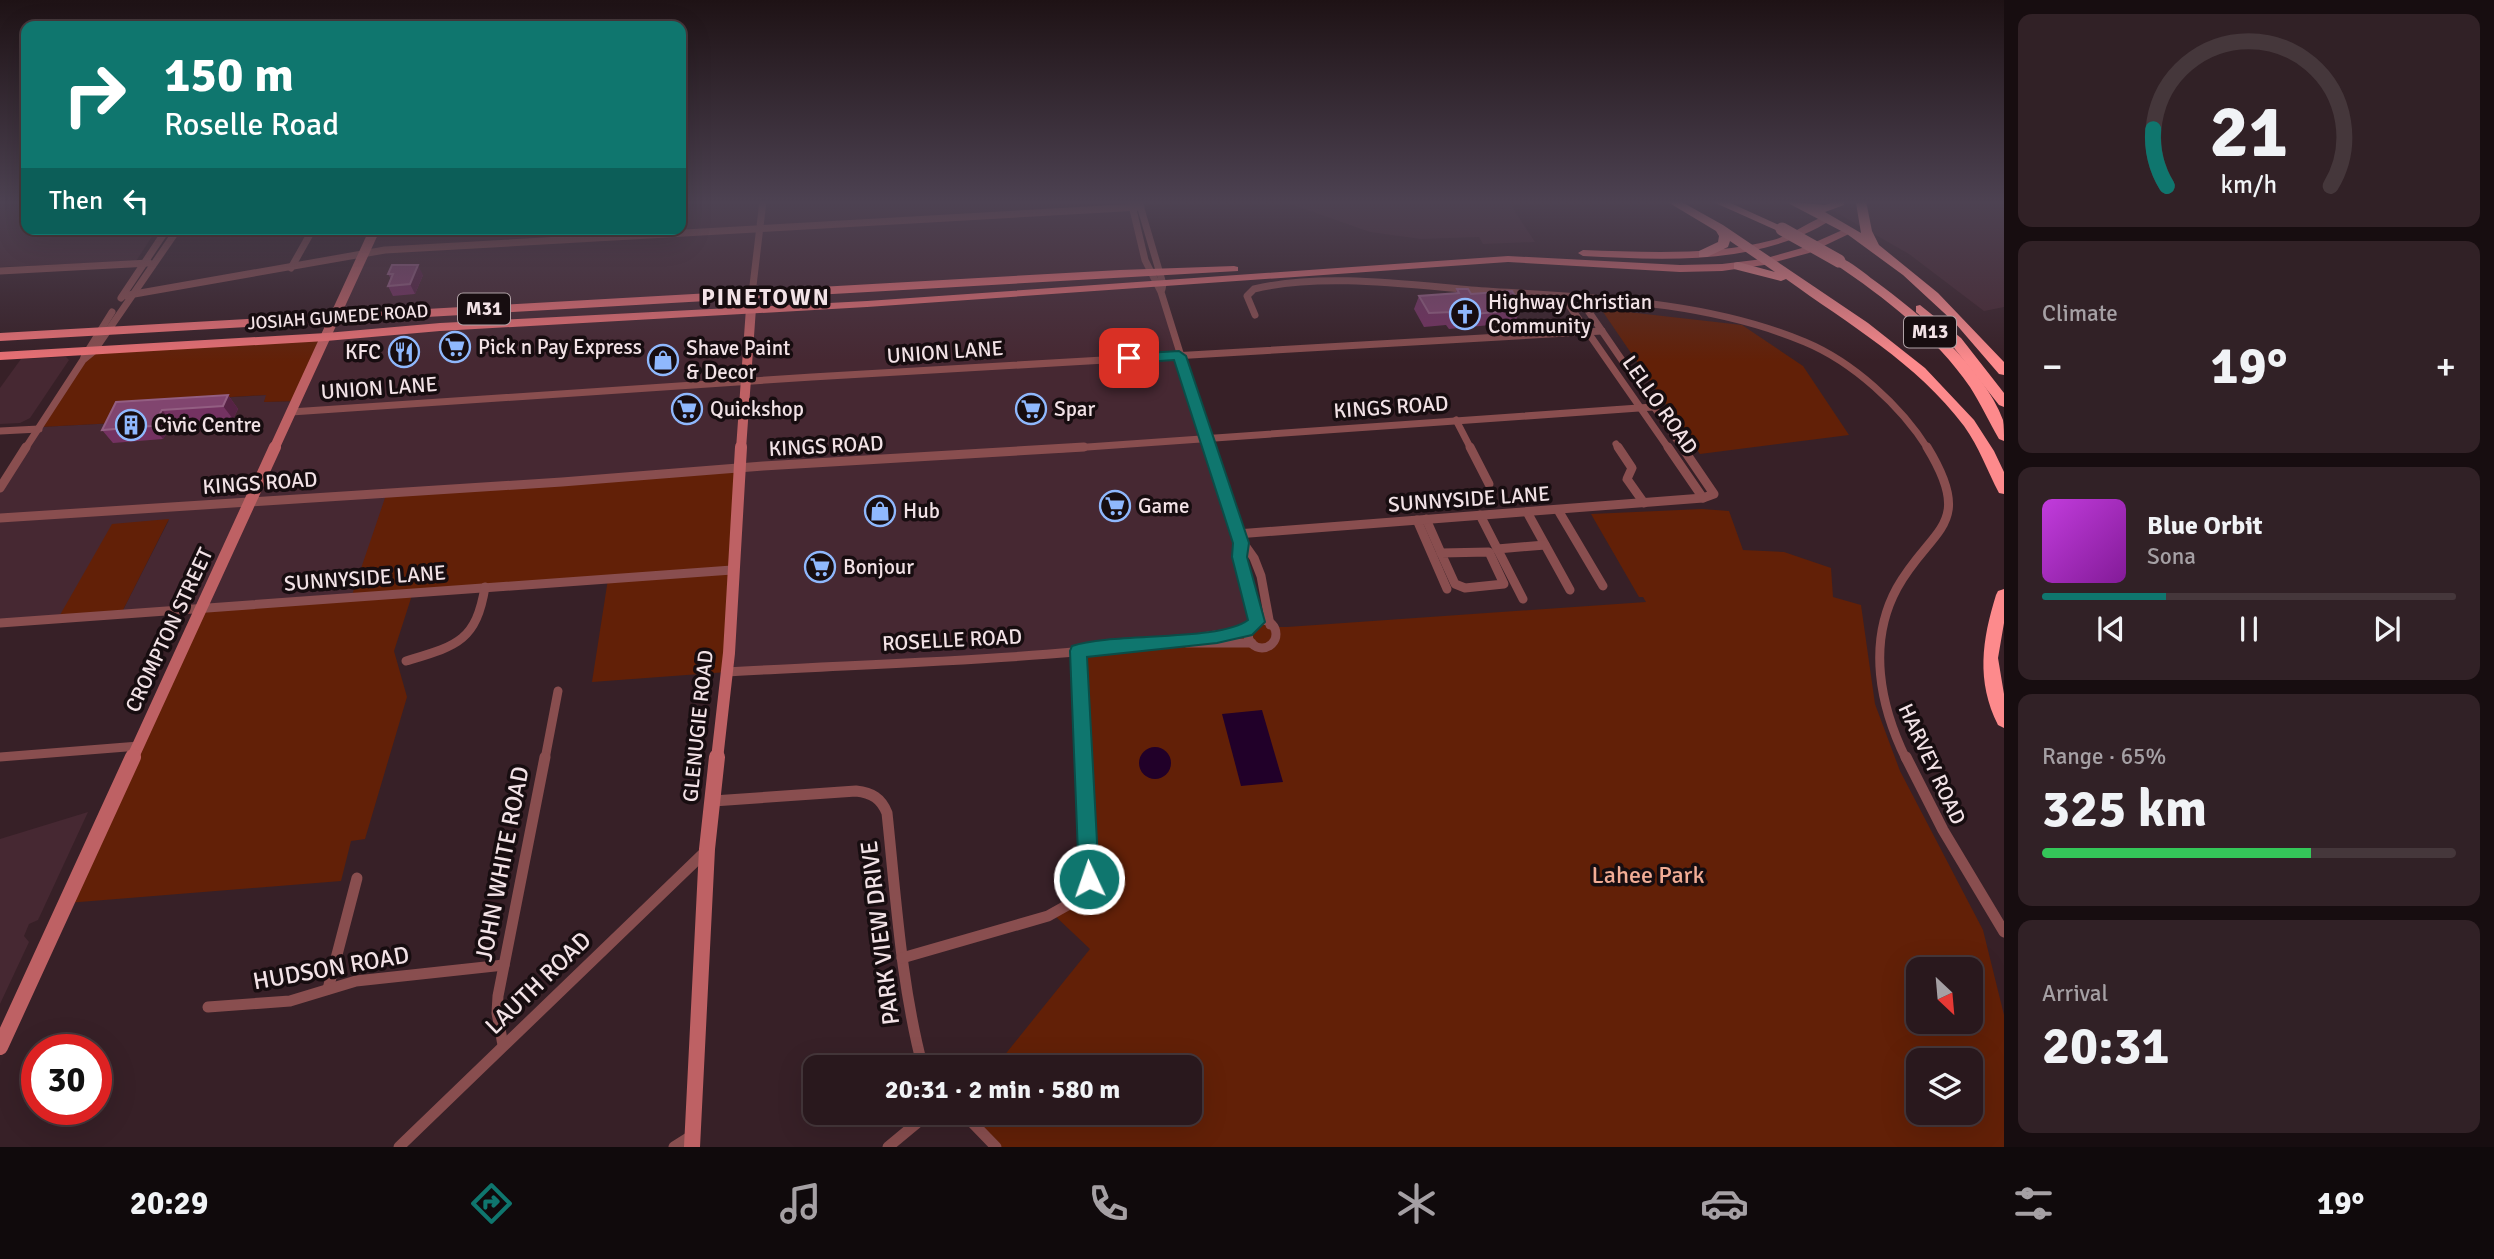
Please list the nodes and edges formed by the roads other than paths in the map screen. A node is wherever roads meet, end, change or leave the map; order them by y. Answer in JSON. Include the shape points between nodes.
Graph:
{"nodes":[{"id":1,"x":364,"y":254,"type":"edge"},
{"id":2,"x":150,"y":255,"type":"edge"},
{"id":3,"x":161,"y":255,"type":"edge"},
{"id":4,"x":299,"y":255,"type":"edge"},
{"id":5,"x":361,"y":255,"type":"edge"},
{"id":6,"x":757,"y":255,"type":"edge"},
{"id":7,"x":1150,"y":255,"type":"edge"},
{"id":8,"x":1491,"y":255,"type":"edge"},
{"id":9,"x":1598,"y":255,"type":"edge"},
{"id":10,"x":1687,"y":255,"type":"edge"},
{"id":11,"x":1761,"y":255,"type":"edge"},
{"id":12,"x":1790,"y":255,"type":"edge"},
{"id":13,"x":1835,"y":255,"type":"edge"},
{"id":14,"x":1883,"y":255,"type":"edge"},
{"id":15,"x":1838,"y":256,"type":"junction"},
{"id":16,"x":1768,"y":261,"type":"junction"},
{"id":17,"x":144,"y":263,"type":"junction"},
{"id":18,"x":155,"y":263,"type":"junction"},
{"id":19,"x":1738,"y":266,"type":"junction"},
{"id":20,"x":291,"y":268,"type":"junction"},
{"id":21,"x":0,"y":271,"type":"edge"},
{"id":22,"x":1155,"y":271,"type":"junction"},
{"id":23,"x":1160,"y":287,"type":"junction"},
{"id":24,"x":752,"y":294,"type":"junction"},
{"id":25,"x":127,"y":295,"type":"junction"},
{"id":26,"x":1817,"y":295,"type":"junction"},
{"id":27,"x":1564,"y":298,"type":"junction"},
{"id":28,"x":1580,"y":299,"type":"junction"},
{"id":29,"x":752,"y":311,"type":"junction"},
{"id":30,"x":1255,"y":315,"type":"dead end"},
{"id":31,"x":335,"y":317,"type":"junction"},
{"id":32,"x":104,"y":331,"type":"junction"},
{"id":33,"x":1587,"y":331,"type":"junction"},
{"id":34,"x":1602,"y":331,"type":"junction"},
{"id":35,"x":0,"y":337,"type":"edge"},
{"id":36,"x":326,"y":337,"type":"junction"},
{"id":37,"x":88,"y":354,"type":"junction"},
{"id":38,"x":0,"y":356,"type":"edge"},
{"id":39,"x":1179,"y":356,"type":"junction"},
{"id":40,"x":2004,"y":371,"type":"edge"},
{"id":41,"x":812,"y":377,"type":"joint"},
{"id":42,"x":747,"y":381,"type":"junction"},
{"id":43,"x":2004,"y":402,"type":"edge"},
{"id":44,"x":1653,"y":407,"type":"junction"},
{"id":45,"x":1640,"y":408,"type":"junction"},
{"id":46,"x":291,"y":412,"type":"junction"},
{"id":47,"x":1456,"y":420,"type":"junction"},
{"id":48,"x":39,"y":429,"type":"junction"},
{"id":49,"x":0,"y":431,"type":"edge"},
{"id":50,"x":2004,"y":436,"type":"edge"},
{"id":51,"x":1206,"y":437,"type":"junction"},
{"id":52,"x":1616,"y":444,"type":"dead end"},
{"id":53,"x":741,"y":468,"type":"junction"},
{"id":54,"x":1489,"y":484,"type":"dead end"},
{"id":55,"x":0,"y":488,"type":"edge"},
{"id":56,"x":2004,"y":489,"type":"edge"},
{"id":57,"x":1714,"y":494,"type":"joint"},
{"id":58,"x":1703,"y":498,"type":"junction"},
{"id":59,"x":251,"y":503,"type":"junction"},
{"id":60,"x":1644,"y":503,"type":"junction"},
{"id":61,"x":1558,"y":510,"type":"junction"},
{"id":62,"x":1527,"y":512,"type":"junction"},
{"id":63,"x":1480,"y":515,"type":"junction"},
{"id":64,"x":0,"y":518,"type":"edge"},
{"id":65,"x":1421,"y":520,"type":"junction"},
{"id":66,"x":1239,"y":538,"type":"junction"},
{"id":67,"x":1545,"y":545,"type":"junction"},
{"id":68,"x":1497,"y":549,"type":"junction"},
{"id":69,"x":1441,"y":553,"type":"junction"},
{"id":70,"x":732,"y":570,"type":"junction"},
{"id":71,"x":1603,"y":586,"type":"dead end"},
{"id":72,"x":485,"y":587,"type":"junction"},
{"id":73,"x":1447,"y":589,"type":"dead end"},
{"id":74,"x":1570,"y":590,"type":"dead end"},
{"id":75,"x":2004,"y":595,"type":"edge"},
{"id":76,"x":1523,"y":600,"type":"dead end"},
{"id":77,"x":202,"y":608,"type":"junction"},
{"id":78,"x":1257,"y":622,"type":"junction"},
{"id":79,"x":0,"y":624,"type":"edge"},
{"id":80,"x":1269,"y":625,"type":"junction"},
{"id":81,"x":1246,"y":630,"type":"junction"},
{"id":82,"x":1179,"y":642,"type":"junction"},
{"id":83,"x":1252,"y":643,"type":"junction"},
{"id":84,"x":1078,"y":651,"type":"junction"},
{"id":85,"x":406,"y":660,"type":"dead end"},
{"id":86,"x":727,"y":673,"type":"junction"},
{"id":87,"x":558,"y":691,"type":"dead end"},
{"id":88,"x":2004,"y":720,"type":"edge"},
{"id":89,"x":139,"y":746,"type":"junction"},
{"id":90,"x":0,"y":757,"type":"edge"},
{"id":91,"x":713,"y":801,"type":"junction"},
{"id":92,"x":707,"y":849,"type":"junction"},
{"id":93,"x":357,"y":878,"type":"dead end"},
{"id":94,"x":2004,"y":932,"type":"edge"},
{"id":95,"x":902,"y":958,"type":"junction"},
{"id":96,"x":504,"y":965,"type":"junction"},
{"id":97,"x":328,"y":989,"type":"junction"},
{"id":98,"x":208,"y":1007,"type":"dead end"},
{"id":99,"x":503,"y":1045,"type":"junction"},
{"id":100,"x":0,"y":1047,"type":"edge"},
{"id":101,"x":919,"y":1055,"type":"edge"},
{"id":102,"x":915,"y":1125,"type":"edge"},
{"id":103,"x":975,"y":1125,"type":"edge"},
{"id":104,"x":692,"y":1141,"type":"edge"},
{"id":105,"x":398,"y":1147,"type":"edge"},
{"id":106,"x":674,"y":1147,"type":"edge"},
{"id":107,"x":888,"y":1147,"type":"edge"},
{"id":108,"x":996,"y":1147,"type":"edge"}],
"edges":[{"from":1,"to":31,"type":"street","name":"CROMPTON STREET"},
{"from":2,"to":17,"type":"street"},
{"from":3,"to":18,"type":"street"},
{"from":4,"to":20,"type":"street"},
{"from":5,"to":20,"type":"street"},
{"from":6,"to":24,"type":"street"},
{"from":7,"to":22,"type":"street"},
{"from":8,"to":22,"type":"main road","name":"JOSIAH GUMEDE ROAD","number":"M31"},
{"from":9,"to":10,"type":"main road","name":"JOSIAH GUMEDE ROAD","number":"M31"},
{"from":11,"to":16,"type":"highway"},
{"from":12,"to":16,"type":"main road","name":"JOSIAH GUMEDE ROAD"},
{"from":13,"to":15,"type":"highway","number":"M13","bridge":true},
{"from":14,"to":40,"type":"highway","via":[[1946,306]]},
{"from":15,"to":43,"type":"highway","number":"M13","via":[[1903,295],[1932,319],[1970,357]]},
{"from":15,"to":50,"type":"highway","number":"M13","via":[[1938,340],[1986,401]]},
{"from":16,"to":19,"type":"main road","name":"JOSIAH GUMEDE ROAD","number":"M31"},
{"from":16,"to":26,"type":"highway"},
{"from":17,"to":18,"type":"street"},
{"from":17,"to":21,"type":"street"},
{"from":17,"to":25,"type":"street"},
{"from":18,"to":25,"type":"street"},
{"from":19,"to":23,"type":"main road","name":"JOSIAH GUMEDE ROAD","number":"M31","via":[[1675,270],[1551,259],[1322,271]]},
{"from":19,"to":26,"type":"highway","via":[[1784,278]]},
{"from":20,"to":25,"type":"street"},
{"from":22,"to":23,"type":"street"},
{"from":22,"to":24,"type":"main road","name":"JOSIAH GUMEDE ROAD","number":"M31"},
{"from":23,"to":29,"type":"main road","name":"JOSIAH GUMEDE ROAD","number":"M31"},
{"from":23,"to":39,"type":"street"},
{"from":24,"to":29,"type":"street","name":"GLENUGIE ROAD"},
{"from":24,"to":31,"type":"main road","name":"JOSIAH GUMEDE ROAD","number":"M31"},
{"from":25,"to":32,"type":"street"},
{"from":26,"to":56,"type":"highway","via":[[1888,342],[1945,393],[1981,438]]},
{"from":27,"to":28,"type":"street","name":"HARVEY ROAD"},
{"from":27,"to":30,"type":"street","name":"HARVEY ROAD","via":[[1384,282],[1302,284],[1249,290]]},
{"from":27,"to":33,"type":"street","name":"LELLO ROAD"},
{"from":28,"to":34,"type":"street","name":"LELLO ROAD"},
{"from":28,"to":94,"type":"street","name":"HARVEY ROAD","via":[[1707,314],[1797,339],[1831,356],[1862,380],[1927,448],[1947,486],[1948,508],[1941,531],[1899,585],[1886,613],[1880,654],[1884,702],[1929,805]]},
{"from":29,"to":36,"type":"main road","name":"JOSIAH GUMEDE ROAD","number":"M31"},
{"from":29,"to":42,"type":"street","name":"GLENUGIE ROAD"},
{"from":31,"to":32,"type":"main road","name":"JOSIAH GUMEDE ROAD","number":"M31"},
{"from":31,"to":36,"type":"street","name":"CROMPTON STREET"},
{"from":32,"to":35,"type":"main road","name":"JOSIAH GUMEDE ROAD","number":"M31"},
{"from":32,"to":37,"type":"street"},
{"from":33,"to":34,"type":"street","name":"UNION LANE"},
{"from":33,"to":39,"type":"street","name":"UNION LANE"},
{"from":33,"to":45,"type":"street","name":"LELLO ROAD"},
{"from":34,"to":44,"type":"street","name":"LELLO ROAD"},
{"from":36,"to":37,"type":"main road","name":"JOSIAH GUMEDE ROAD","number":"M31"},
{"from":36,"to":46,"type":"street","name":"CROMPTON STREET"},
{"from":37,"to":38,"type":"main road","name":"JOSIAH GUMEDE ROAD","number":"M31"},
{"from":37,"to":48,"type":"street"},
{"from":39,"to":41,"type":"street","name":"UNION LANE"},
{"from":39,"to":51,"type":"street"},
{"from":41,"to":42,"type":"street","name":"UNION LANE"},
{"from":42,"to":46,"type":"street","name":"UNION LANE"},
{"from":42,"to":53,"type":"street","name":"GLENUGIE ROAD"},
{"from":44,"to":45,"type":"street","name":"KINGS ROAD"},
{"from":44,"to":57,"type":"street","name":"LELLO ROAD"},
{"from":45,"to":47,"type":"street","name":"KINGS ROAD"},
{"from":45,"to":58,"type":"street","name":"LELLO ROAD"},
{"from":46,"to":59,"type":"street","name":"CROMPTON STREET"},
{"from":47,"to":51,"type":"street","name":"KINGS ROAD"},
{"from":47,"to":54,"type":"street"},
{"from":48,"to":49,"type":"street"},
{"from":48,"to":55,"type":"street"},
{"from":51,"to":53,"type":"street","name":"KINGS ROAD"},
{"from":51,"to":66,"type":"street"},
{"from":52,"to":60,"type":"street","via":[[1632,468],[1627,479]]},
{"from":53,"to":59,"type":"street","name":"KINGS ROAD"},
{"from":53,"to":70,"type":"street","name":"GLENUGIE ROAD"},
{"from":57,"to":58,"type":"street","name":"SUNNYSIDE LANE"},
{"from":58,"to":60,"type":"street","name":"SUNNYSIDE LANE"},
{"from":59,"to":64,"type":"street","name":"KINGS ROAD"},
{"from":59,"to":77,"type":"street","name":"CROMPTON STREET"},
{"from":60,"to":61,"type":"street","name":"SUNNYSIDE LANE"},
{"from":61,"to":62,"type":"street","name":"SUNNYSIDE LANE"},
{"from":61,"to":71,"type":"street"},
{"from":62,"to":63,"type":"street","name":"SUNNYSIDE LANE"},
{"from":62,"to":67,"type":"street"},
{"from":63,"to":65,"type":"street","name":"SUNNYSIDE LANE"},
{"from":63,"to":68,"type":"street"},
{"from":65,"to":66,"type":"street","name":"SUNNYSIDE LANE"},
{"from":65,"to":69,"type":"street"},
{"from":65,"to":73,"type":"street"},
{"from":66,"to":78,"type":"street"},
{"from":66,"to":80,"type":"street","via":[[1255,559],[1271,616]]},
{"from":67,"to":68,"type":"street"},
{"from":67,"to":74,"type":"street"},
{"from":68,"to":76,"type":"street"},
{"from":69,"to":69,"type":"street","via":[[1458,587],[1504,584],[1487,551]]},
{"from":70,"to":72,"type":"street","name":"SUNNYSIDE LANE"},
{"from":70,"to":86,"type":"street","name":"GLENUGIE ROAD"},
{"from":72,"to":77,"type":"street","name":"SUNNYSIDE LANE"},
{"from":72,"to":85,"type":"street","via":[[474,628],[439,650]]},
{"from":75,"to":88,"type":"highway","via":[[1989,664]]},
{"from":77,"to":79,"type":"street","name":"SUNNYSIDE LANE"},
{"from":77,"to":89,"type":"street","name":"CROMPTON STREET"},
{"from":78,"to":80,"type":"street"},
{"from":78,"to":81,"type":"street"},
{"from":80,"to":83,"type":"street","via":[[1276,632],[1275,642]]},
{"from":81,"to":82,"type":"street","name":"ROSELLE ROAD"},
{"from":81,"to":83,"type":"street"},
{"from":82,"to":83,"type":"street","name":"ROSELLE ROAD"},
{"from":82,"to":84,"type":"street","name":"ROSELLE ROAD"},
{"from":84,"to":86,"type":"street","name":"ROSELLE ROAD"},
{"from":84,"to":95,"type":"street","via":[[1089,879],[1081,897],[1048,916]]},
{"from":86,"to":91,"type":"street","name":"GLENUGIE ROAD"},
{"from":87,"to":96,"type":"street","name":"JOHN WHITE ROAD"},
{"from":89,"to":90,"type":"street"},
{"from":89,"to":100,"type":"street","name":"CROMPTON STREET"},
{"from":91,"to":92,"type":"street","name":"GLENUGIE ROAD"},
{"from":91,"to":95,"type":"street","name":"PARK VIEW DRIVE","via":[[856,791],[876,795],[887,813]]},
{"from":92,"to":99,"type":"street","name":"LAUTH ROAD"},
{"from":92,"to":104,"type":"street","name":"GLENUGIE ROAD"},
{"from":93,"to":97,"type":"street"},
{"from":95,"to":101,"type":"street","name":"PARK VIEW DRIVE"},
{"from":96,"to":97,"type":"street","name":"HUDSON ROAD","via":[[356,981]]},
{"from":96,"to":99,"type":"street","name":"JOHN WHITE ROAD","via":[[497,1013]]},
{"from":97,"to":98,"type":"street","name":"HUDSON ROAD","via":[[290,1001]]},
{"from":99,"to":105,"type":"street","name":"LAUTH ROAD"},
{"from":102,"to":107,"type":"street"},
{"from":103,"to":108,"type":"street"},
{"from":104,"to":106,"type":"street"}]}
